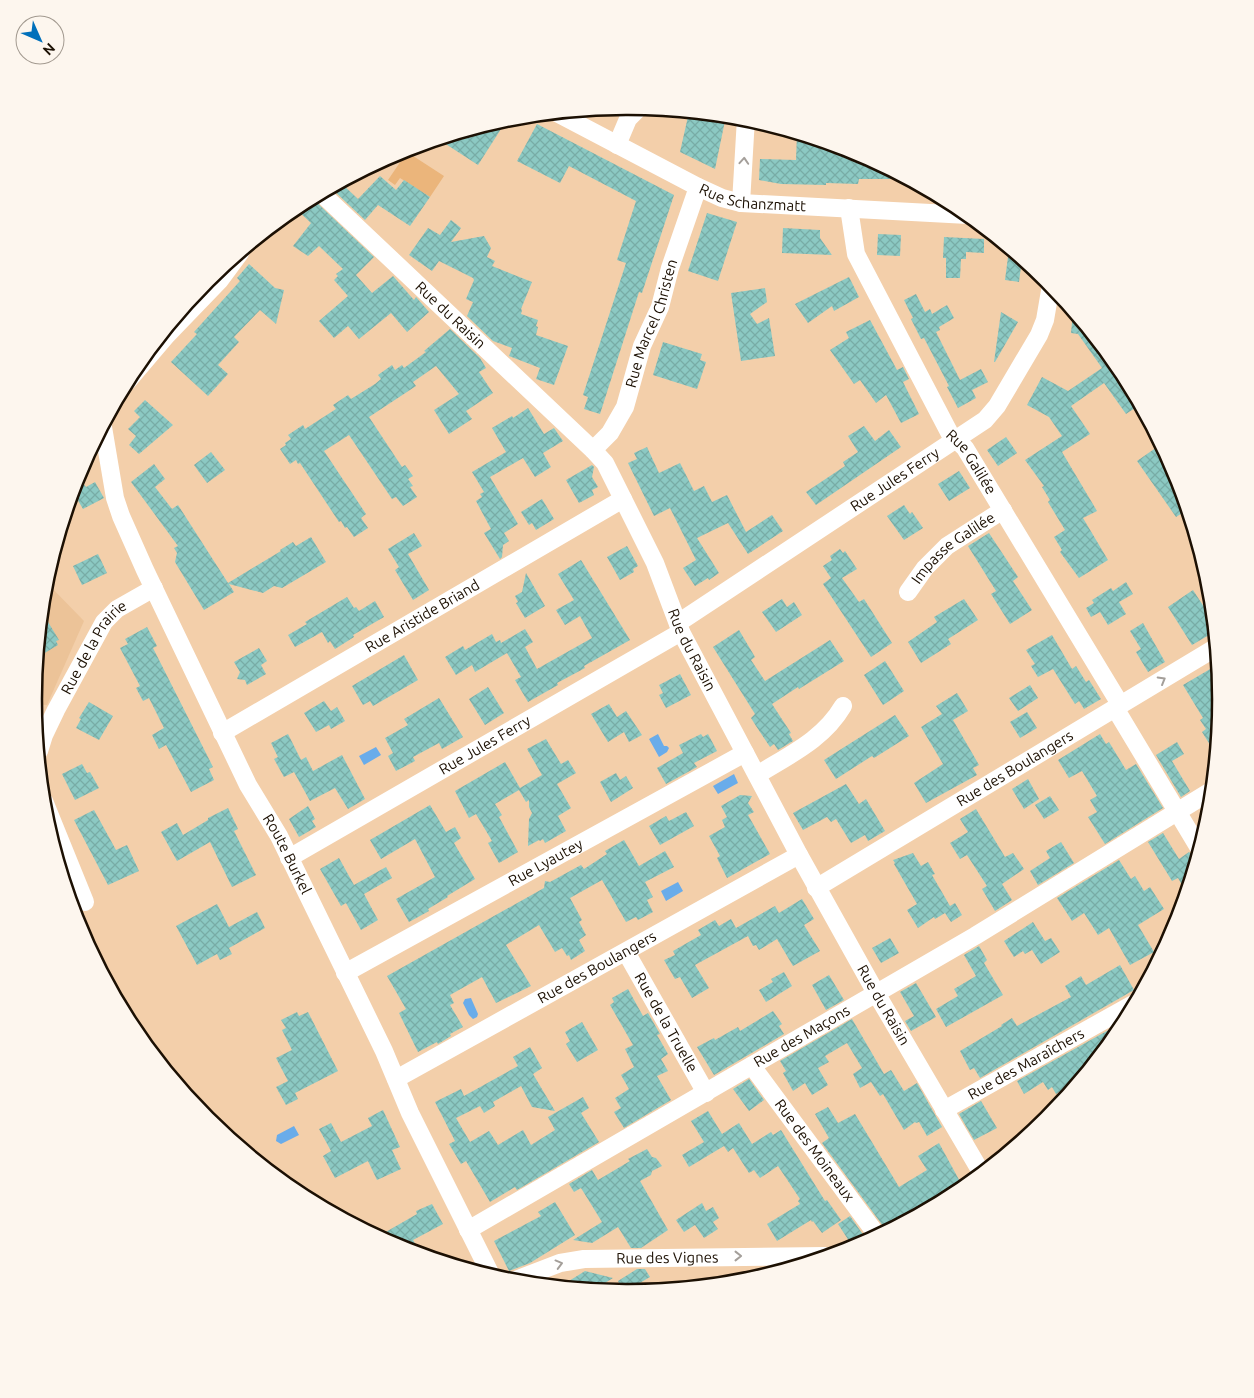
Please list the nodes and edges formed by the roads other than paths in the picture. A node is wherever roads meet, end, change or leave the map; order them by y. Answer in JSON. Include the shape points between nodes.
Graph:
{"nodes":[{"id":1,"x":632,"y":115,"type":"edge"},
{"id":2,"x":567,"y":118,"type":"edge"},
{"id":3,"x":745,"y":127,"type":"edge"},
{"id":4,"x":617,"y":145,"type":"junction"},
{"id":5,"x":698,"y":188,"type":"junction"},
{"id":6,"x":326,"y":198,"type":"edge"},
{"id":7,"x":741,"y":203,"type":"junction"},
{"id":8,"x":849,"y":208,"type":"junction"},
{"id":9,"x":954,"y":214,"type":"edge"},
{"id":10,"x":216,"y":284,"type":"edge"},
{"id":11,"x":207,"y":294,"type":"edge"},
{"id":12,"x":1049,"y":296,"type":"edge"},
{"id":13,"x":105,"y":437,"type":"edge"},
{"id":14,"x":956,"y":440,"type":"junction"},
{"id":15,"x":593,"y":450,"type":"junction"},
{"id":16,"x":623,"y":499,"type":"junction"},
{"id":17,"x":1003,"y":510,"type":"junction"},
{"id":18,"x":154,"y":588,"type":"junction"},
{"id":19,"x":908,"y":592,"type":"dead end"},
{"id":20,"x":680,"y":627,"type":"junction"},
{"id":21,"x":1209,"y":652,"type":"edge"},
{"id":22,"x":843,"y":706,"type":"dead end"},
{"id":23,"x":1117,"y":706,"type":"junction"},
{"id":24,"x":222,"y":733,"type":"junction"},
{"id":25,"x":44,"y":735,"type":"edge"},
{"id":26,"x":745,"y":753,"type":"junction"},
{"id":27,"x":757,"y":776,"type":"junction"},
{"id":28,"x":1203,"y":796,"type":"edge"},
{"id":29,"x":1177,"y":812,"type":"junction"},
{"id":30,"x":1194,"y":840,"type":"edge"},
{"id":31,"x":60,"y":842,"type":"edge"},
{"id":32,"x":799,"y":855,"type":"junction"},
{"id":33,"x":289,"y":858,"type":"junction"},
{"id":34,"x":816,"y":888,"type":"junction"},
{"id":35,"x":84,"y":902,"type":"dead end"},
{"id":36,"x":626,"y":952,"type":"junction"},
{"id":37,"x":346,"y":973,"type":"junction"},
{"id":38,"x":876,"y":993,"type":"junction"},
{"id":39,"x":1121,"y":1011,"type":"edge"},
{"id":40,"x":752,"y":1066,"type":"junction"},
{"id":41,"x":396,"y":1079,"type":"junction"},
{"id":42,"x":706,"y":1093,"type":"junction"},
{"id":43,"x":944,"y":1110,"type":"junction"},
{"id":44,"x":978,"y":1167,"type":"edge"},
{"id":45,"x":873,"y":1229,"type":"edge"},
{"id":46,"x":468,"y":1230,"type":"junction"},
{"id":47,"x":802,"y":1256,"type":"edge"},
{"id":48,"x":487,"y":1266,"type":"edge"},
{"id":49,"x":529,"y":1275,"type":"edge"}],
"edges":[{"from":1,"to":4,"type":"street"},
{"from":2,"to":4,"type":"street","name":"Rue Schanzmatt"},
{"from":7,"to":3,"type":"street","one_way":true},
{"from":4,"to":5,"type":"street","name":"Rue Schanzmatt"},
{"from":5,"to":7,"type":"street","name":"Rue Schanzmatt"},
{"from":5,"to":15,"type":"street","name":"Rue Marcel Christen","via":[[660,306],[642,346],[625,407],[610,433]]},
{"from":6,"to":15,"type":"street","name":"Rue du Raisin"},
{"from":7,"to":8,"type":"street","name":"Rue Schanzmatt"},
{"from":8,"to":9,"type":"street","name":"Rue Schanzmatt"},
{"from":8,"to":14,"type":"street","name":"Rue Galilée","via":[[856,254]]},
{"from":10,"to":11,"type":"street"},
{"from":12,"to":14,"type":"street","name":"Rue Jules Ferry","via":[[1039,335],[997,406],[985,420]]},
{"from":13,"to":18,"type":"street","name":"Route Burkel","via":[[121,516]]},
{"from":14,"to":17,"type":"street","name":"Rue Galilée","via":[[965,448]]},
{"from":14,"to":20,"type":"street","name":"Rue Jules Ferry"},
{"from":15,"to":16,"type":"street","name":"Rue du Raisin","via":[[605,463]]},
{"from":16,"to":20,"type":"street","name":"Rue du Raisin","via":[[662,578]]},
{"from":16,"to":24,"type":"street","name":"Rue Aristide Briand"},
{"from":17,"to":19,"type":"street","name":"Impasse Galilée","via":[[947,546],[925,568]]},
{"from":17,"to":23,"type":"street","name":"Rue Galilée"},
{"from":18,"to":24,"type":"street","name":"Route Burkel"},
{"from":18,"to":25,"type":"street","name":"Rue de la Prairie","via":[[117,609],[104,622]]},
{"from":20,"to":26,"type":"street","name":"Rue du Raisin"},
{"from":20,"to":33,"type":"street","name":"Rue Jules Ferry"},
{"from":23,"to":21,"type":"street","name":"Rue des Boulangers","one_way":true},
{"from":22,"to":27,"type":"street","via":[[816,739]]},
{"from":23,"to":29,"type":"street","name":"Rue Galilée"},
{"from":23,"to":34,"type":"street","name":"Rue des Boulangers"},
{"from":24,"to":33,"type":"street","name":"Route Burkel"},
{"from":26,"to":27,"type":"street","name":"Rue du Raisin"},
{"from":26,"to":37,"type":"street","name":"Rue Lyautey"},
{"from":27,"to":32,"type":"street","name":"Rue du Raisin"},
{"from":28,"to":29,"type":"street","name":"Rue des Maçons"},
{"from":29,"to":30,"type":"street","name":"Rue Galilée"},
{"from":29,"to":38,"type":"street","name":"Rue des Maçons"},
{"from":31,"to":35,"type":"street"},
{"from":32,"to":34,"type":"street","name":"Rue du Raisin"},
{"from":32,"to":36,"type":"street","name":"Rue des Boulangers"},
{"from":33,"to":37,"type":"street","name":"Route Burkel"},
{"from":34,"to":38,"type":"street","name":"Rue du Raisin"},
{"from":36,"to":41,"type":"street","name":"Rue des Boulangers"},
{"from":36,"to":42,"type":"street","name":"Rue de la Truelle"},
{"from":37,"to":41,"type":"street","name":"Route Burkel"},
{"from":38,"to":40,"type":"street","name":"Rue des Maçons"},
{"from":38,"to":43,"type":"street","name":"Rue du Raisin"},
{"from":39,"to":43,"type":"street","name":"Rue des Maraîchers"},
{"from":40,"to":42,"type":"street","name":"Rue des Maçons"},
{"from":40,"to":45,"type":"street","name":"Rue des Moineaux"},
{"from":41,"to":46,"type":"street","name":"Route Burkel"},
{"from":42,"to":46,"type":"street","name":"Rue des Maçons"},
{"from":43,"to":44,"type":"street","name":"Rue du Raisin"},
{"from":46,"to":48,"type":"street","name":"Route Burkel"},
{"from":49,"to":47,"type":"street","name":"Rue des Vignes","one_way":true,"via":[[584,1259]]}]}
